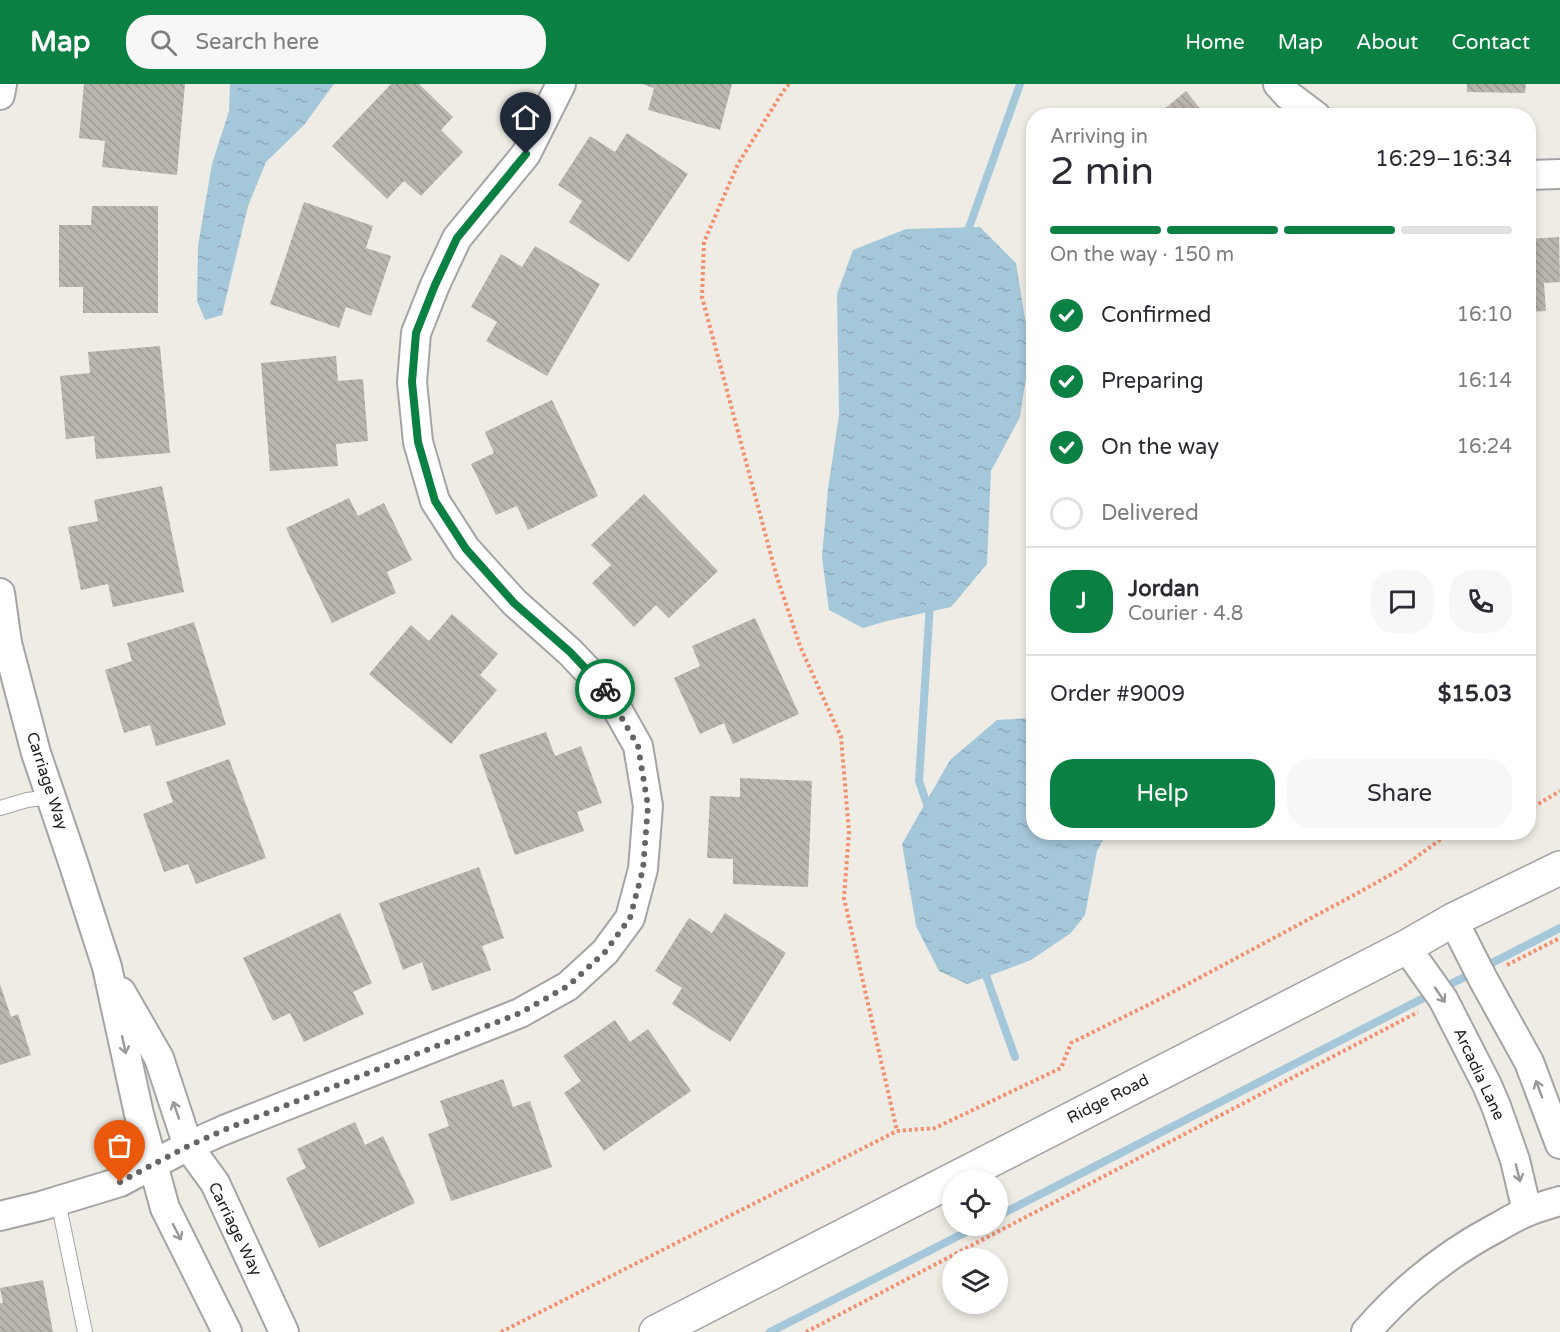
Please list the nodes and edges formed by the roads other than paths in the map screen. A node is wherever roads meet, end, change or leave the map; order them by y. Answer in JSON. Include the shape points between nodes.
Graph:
{"nodes":[{"id":1,"x":2,"y":84,"type":"edge"},
{"id":2,"x":561,"y":84,"type":"edge"},
{"id":3,"x":1278,"y":84,"type":"edge"},
{"id":4,"x":0,"y":95,"type":"edge"},
{"id":5,"x":1305,"y":108,"type":"edge"},
{"id":6,"x":1560,"y":174,"type":"edge"},
{"id":7,"x":1536,"y":175,"type":"edge"},
{"id":8,"x":0,"y":593,"type":"edge"},
{"id":9,"x":51,"y":797,"type":"junction"},
{"id":10,"x":0,"y":808,"type":"edge"},
{"id":11,"x":1560,"y":868,"type":"edge"},
{"id":12,"x":1454,"y":921,"type":"junction"},
{"id":13,"x":1406,"y":947,"type":"junction"},
{"id":14,"x":106,"y":967,"type":"junction"},
{"id":15,"x":1560,"y":1144,"type":"edge"},
{"id":16,"x":188,"y":1146,"type":"junction"},
{"id":17,"x":153,"y":1164,"type":"junction"},
{"id":18,"x":58,"y":1201,"type":"junction"},
{"id":19,"x":1560,"y":1201,"type":"edge"},
{"id":20,"x":1527,"y":1211,"type":"junction"},
{"id":21,"x":0,"y":1216,"type":"edge"},
{"id":22,"x":85,"y":1332,"type":"edge"},
{"id":23,"x":227,"y":1332,"type":"edge"},
{"id":24,"x":284,"y":1332,"type":"edge"},
{"id":25,"x":656,"y":1332,"type":"edge"},
{"id":26,"x":1366,"y":1332,"type":"edge"}],
"edges":[{"from":1,"to":4,"type":"street"},
{"from":2,"to":16,"type":"street","via":[[526,154],[457,238],[416,333],[412,382],[418,442],[435,501],[466,549],[514,603],[607,690],[638,746],[648,806],[643,869],[630,918],[605,952],[568,986],[520,1013]]},
{"from":3,"to":5,"type":"street"},
{"from":6,"to":7,"type":"street"},
{"from":8,"to":9,"type":"street","name":"Carriage Way","via":[[7,643]]},
{"from":9,"to":10,"type":"lane"},
{"from":9,"to":14,"type":"street","name":"Carriage Way"},
{"from":11,"to":12,"type":"street","name":"Ridge Road"},
{"from":12,"to":13,"type":"street","name":"Ridge Road"},
{"from":15,"to":12,"type":"street","one_way":true,"via":[[1529,1062]]},
{"from":13,"to":20,"type":"street","name":"Arcadia Lane","one_way":true,"via":[[1443,999],[1496,1106]]},
{"from":13,"to":25,"type":"street","name":"Ridge Road"},
{"from":16,"to":14,"type":"street","name":"Carriage Way","one_way":true,"via":[[159,1058]]},
{"from":14,"to":17,"type":"street","name":"Carriage Way","one_way":true},
{"from":16,"to":17,"type":"street"},
{"from":16,"to":24,"type":"street","name":"Carriage Way","via":[[215,1184]]},
{"from":17,"to":18,"type":"street","via":[[120,1182]]},
{"from":17,"to":23,"type":"street","name":"Carriage Way","one_way":true,"via":[[165,1208]]},
{"from":18,"to":21,"type":"street"},
{"from":18,"to":22,"type":"lane"},
{"from":19,"to":20,"type":"street"},
{"from":20,"to":26,"type":"street","via":[[1449,1256],[1411,1286]]}]}
